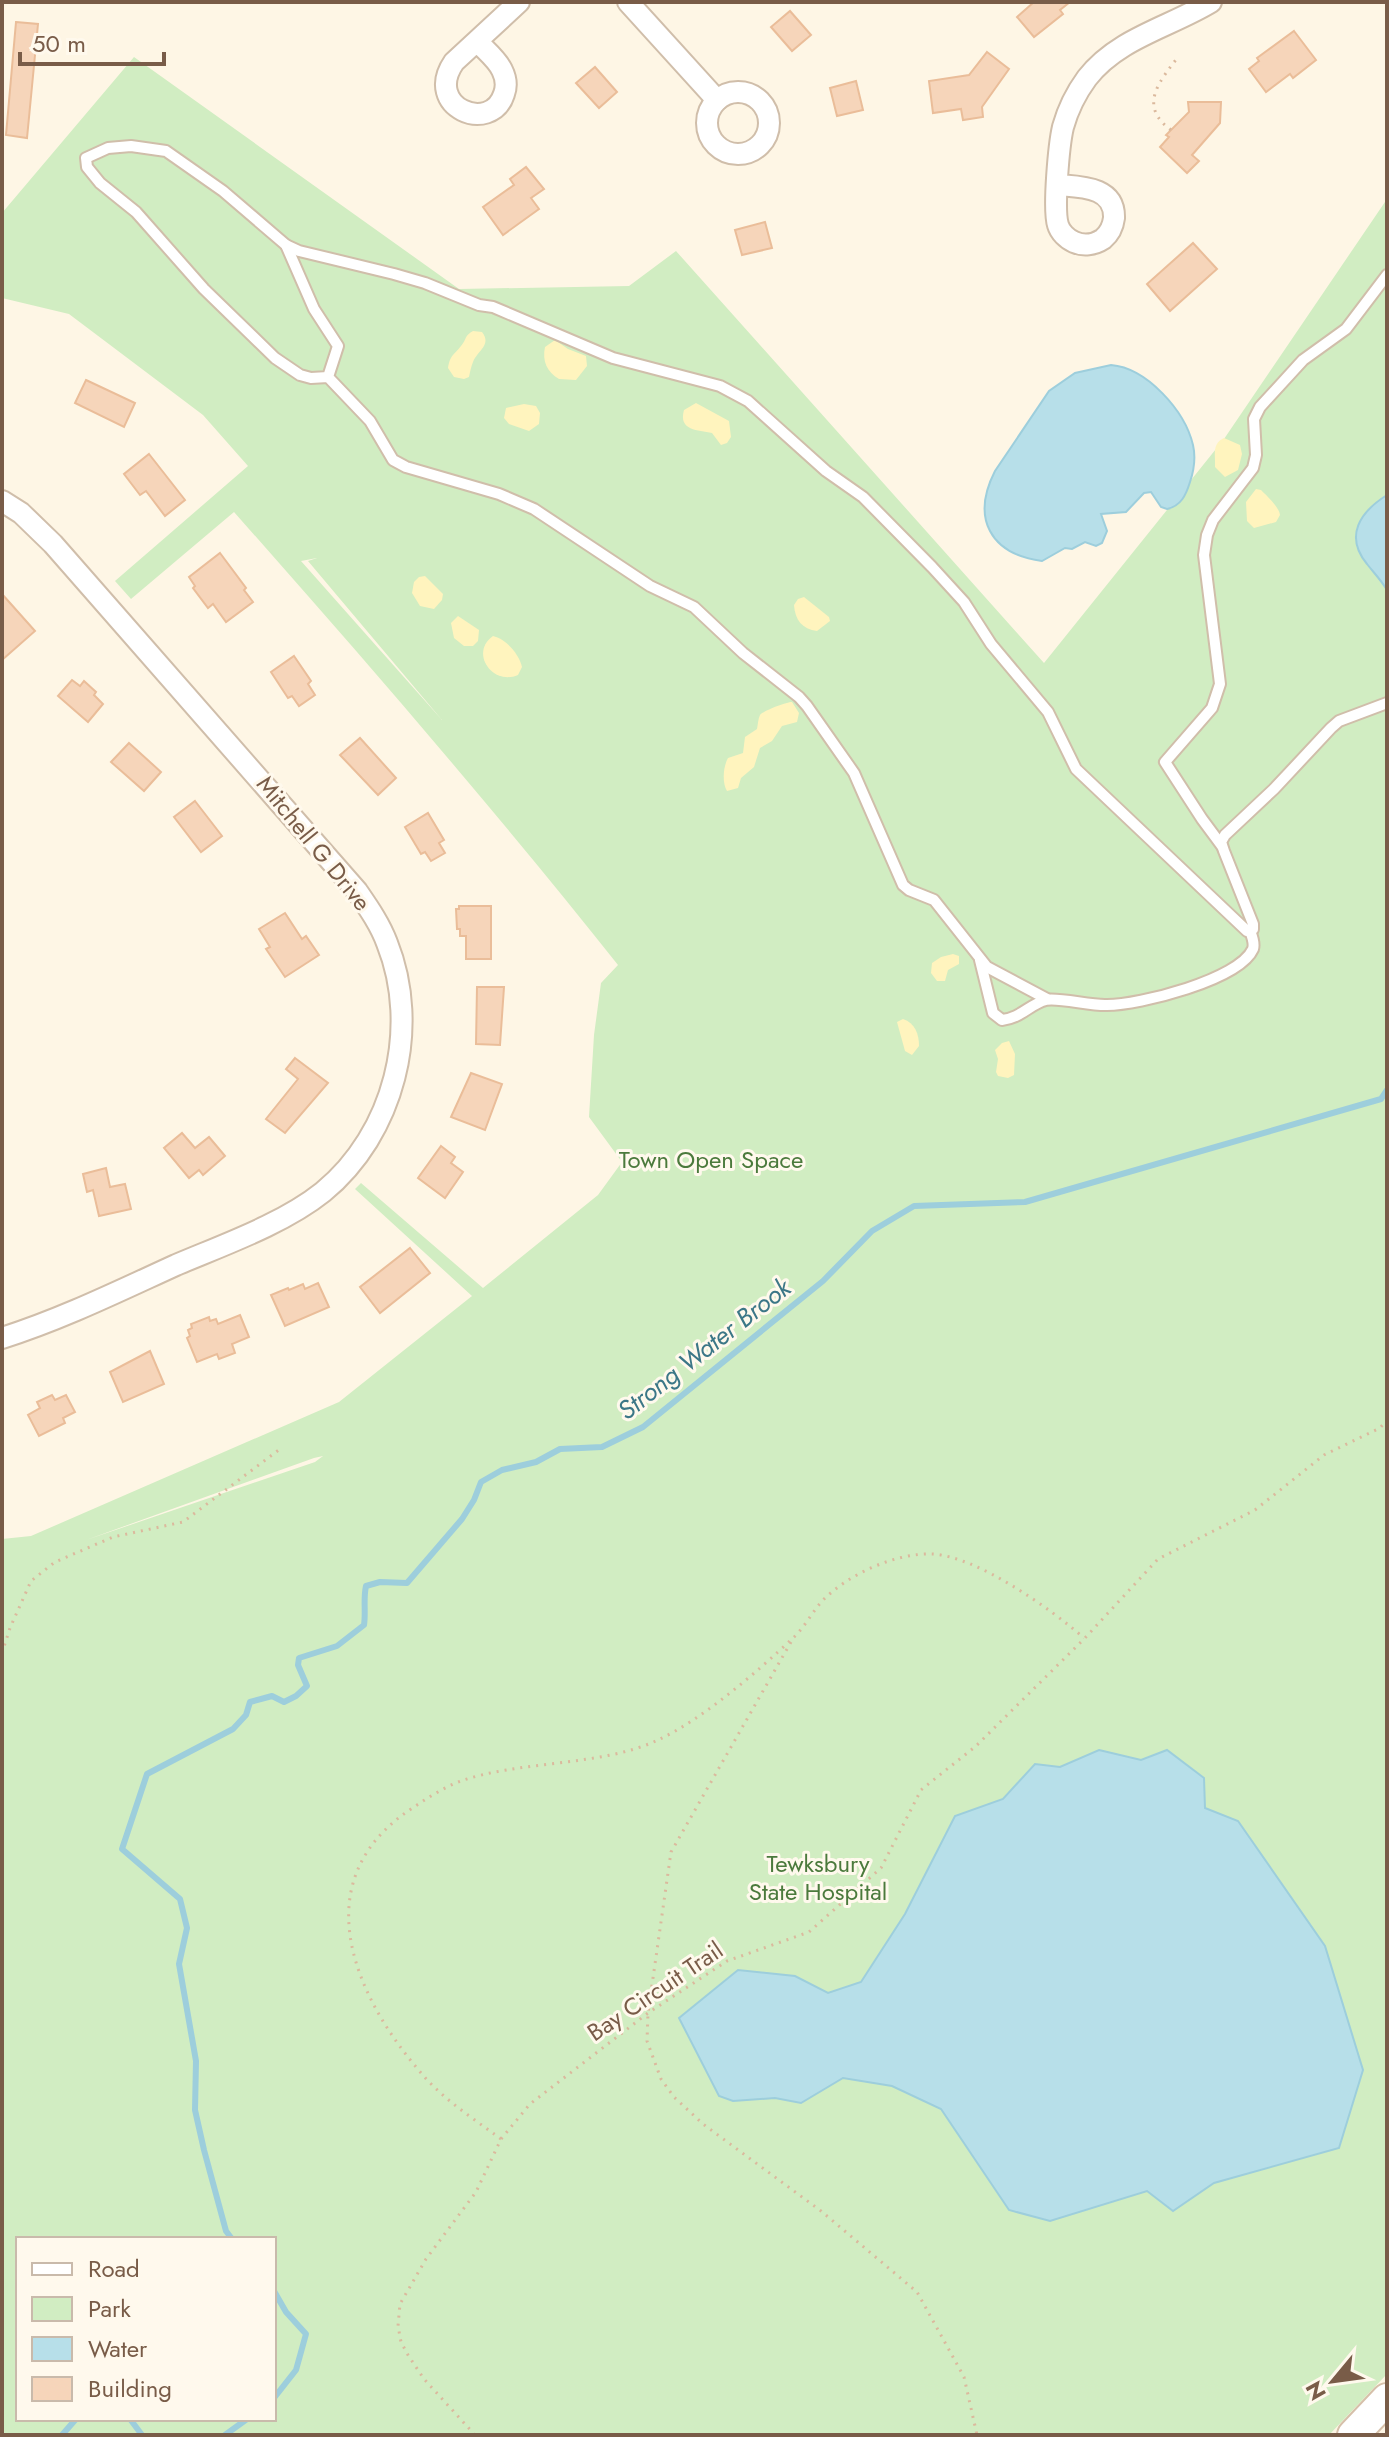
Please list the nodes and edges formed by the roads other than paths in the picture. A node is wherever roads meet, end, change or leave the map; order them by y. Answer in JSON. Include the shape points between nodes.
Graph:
{"nodes":[{"id":1,"x":519,"y":2,"type":"edge"},
{"id":2,"x":628,"y":2,"type":"edge"},
{"id":3,"x":1211,"y":2,"type":"edge"},
{"id":4,"x":477,"y":41,"type":"dead end"},
{"id":5,"x":717,"y":100,"type":"dead end"},
{"id":6,"x":1058,"y":185,"type":"dead end"},
{"id":7,"x":286,"y":245,"type":"junction"},
{"id":8,"x":1387,"y":275,"type":"edge"},
{"id":9,"x":328,"y":377,"type":"junction"},
{"id":10,"x":2,"y":501,"type":"edge"},
{"id":11,"x":1387,"y":703,"type":"edge"},
{"id":12,"x":1222,"y":846,"type":"junction"},
{"id":13,"x":1250,"y":931,"type":"junction"},
{"id":14,"x":979,"y":958,"type":"junction"},
{"id":15,"x":1047,"y":999,"type":"junction"},
{"id":16,"x":2,"y":1338,"type":"edge"},
{"id":17,"x":1387,"y":2399,"type":"edge"},
{"id":18,"x":1353,"y":2435,"type":"edge"}],
"edges":[{"from":1,"to":4,"type":"street"},
{"from":2,"to":5,"type":"street"},
{"from":3,"to":6,"type":"street","via":[[1125,45],[1099,64],[1072,102],[1063,128]]},
{"from":7,"to":9,"type":"lane","via":[[314,309],[338,346]]},
{"from":7,"to":9,"type":"lane","via":[[166,151],[108,148],[86,158],[100,183],[136,212],[275,358],[300,375]]},
{"from":7,"to":13,"type":"lane","via":[[425,283],[613,358],[720,386],[748,401],[863,497],[932,567],[1048,712],[1076,769]]},
{"from":8,"to":12,"type":"lane","via":[[1346,329],[1303,360],[1266,398],[1254,419],[1253,468],[1207,535],[1204,555],[1220,684],[1212,708],[1165,762]]},
{"from":9,"to":14,"type":"lane","via":[[370,421],[398,464],[525,504],[650,586],[694,607],[799,697],[854,773],[903,885],[934,900]]},
{"from":10,"to":16,"type":"street","name":"Mitchell G Drive","via":[[53,544],[357,891],[391,954],[401,1032],[384,1111],[368,1142],[323,1192],[212,1250]]},
{"from":11,"to":12,"type":"lane","via":[[1339,721],[1225,835]]},
{"from":12,"to":13,"type":"lane","via":[[1252,919]]},
{"from":13,"to":15,"type":"lane","via":[[1254,942],[1243,959],[1199,983],[1111,1006]]},
{"from":14,"to":15,"type":"lane"},
{"from":14,"to":15,"type":"lane","via":[[996,1017],[1014,1019]]},
{"from":17,"to":18,"type":"street"}]}
